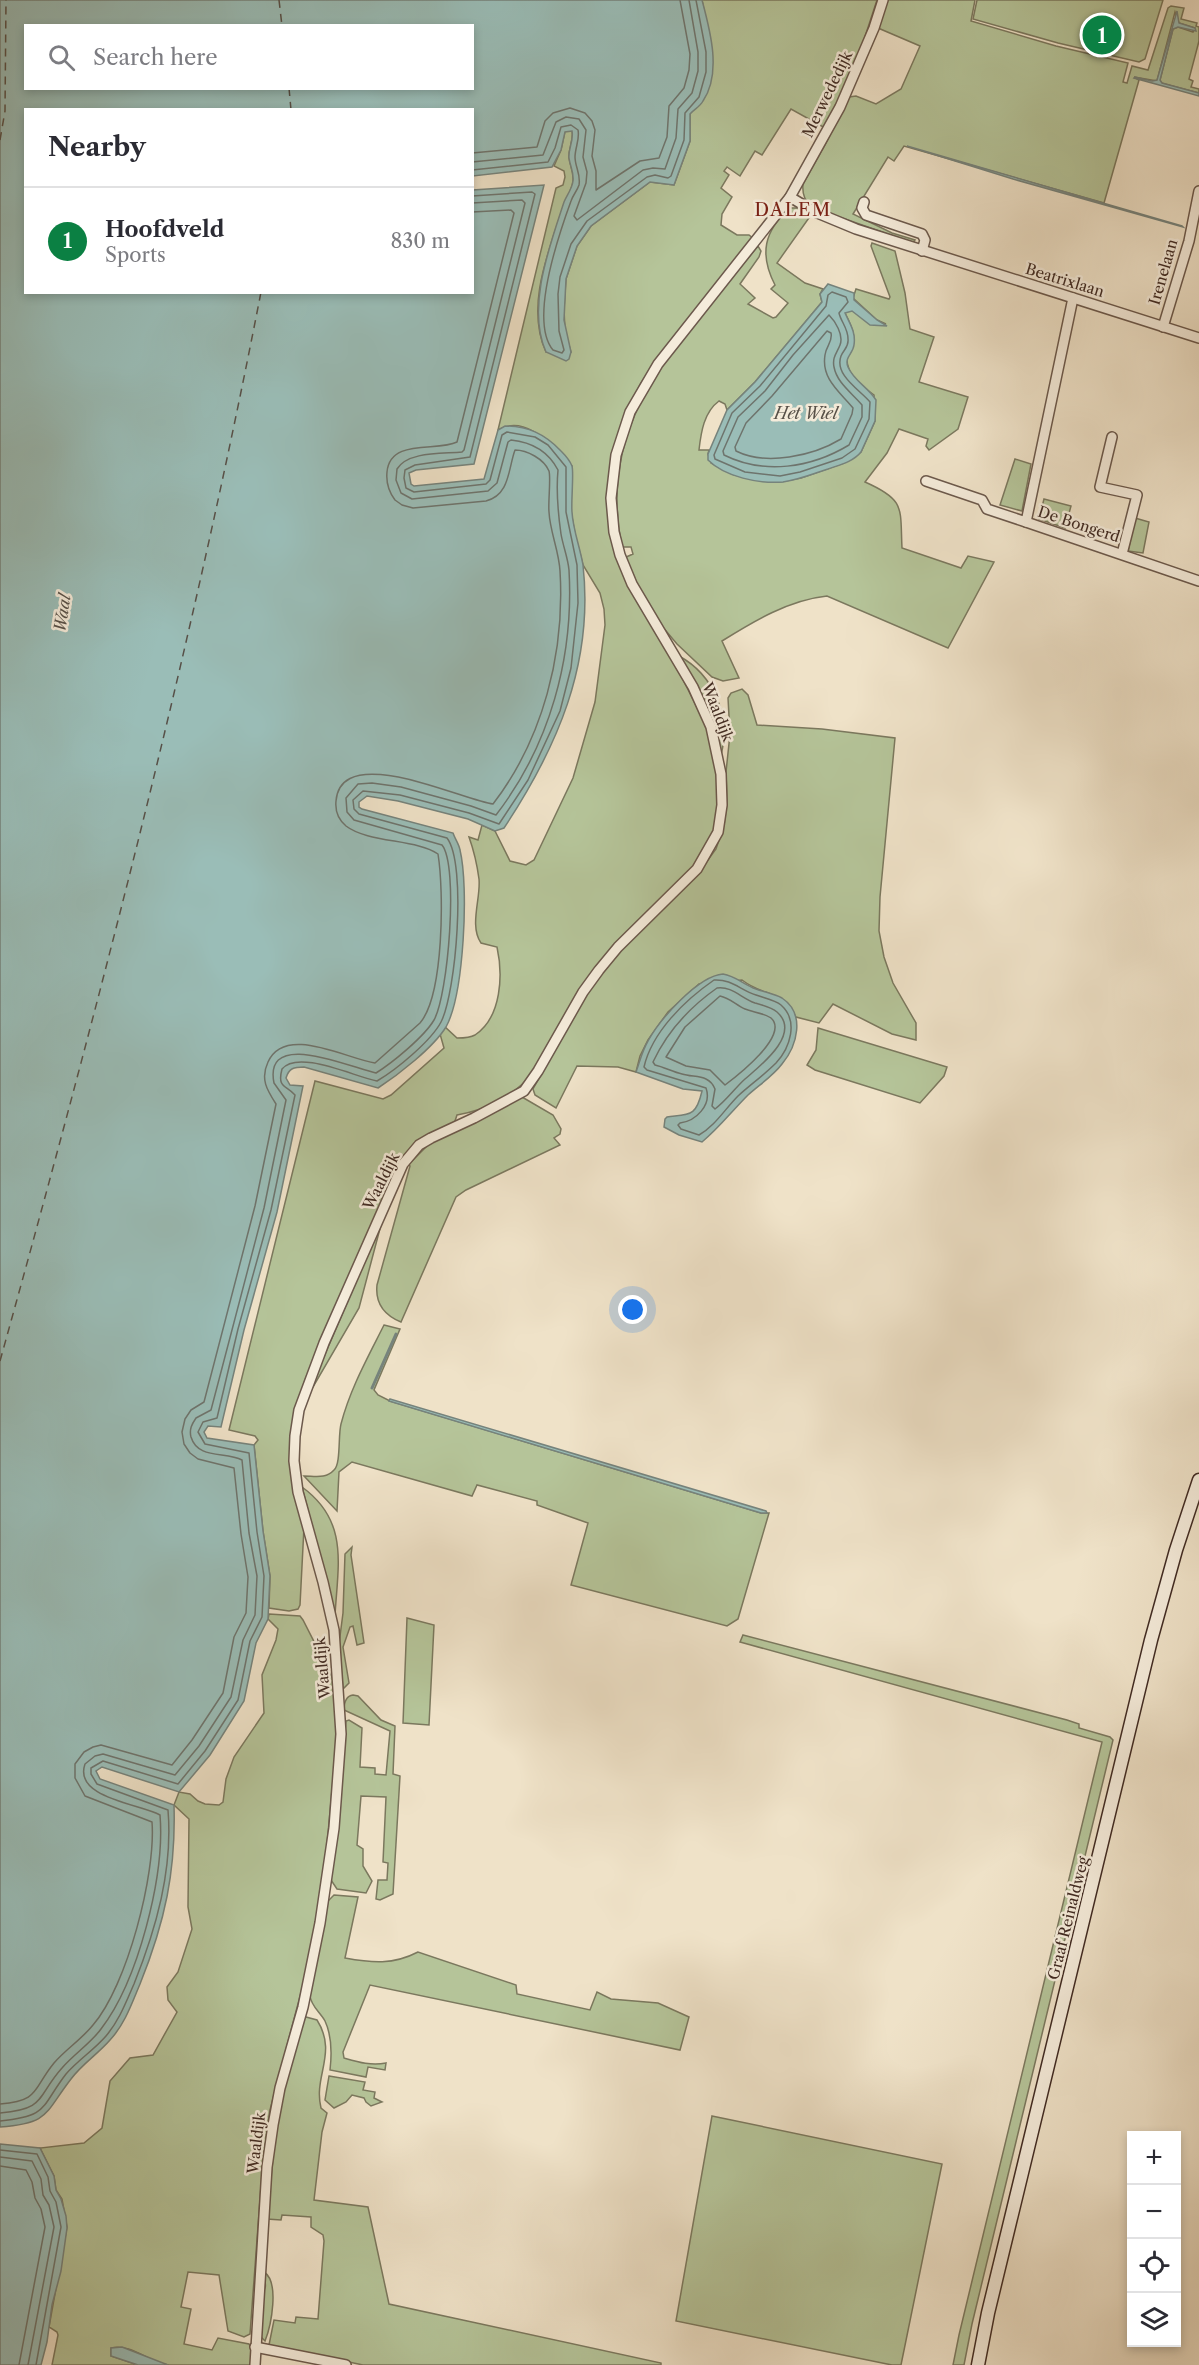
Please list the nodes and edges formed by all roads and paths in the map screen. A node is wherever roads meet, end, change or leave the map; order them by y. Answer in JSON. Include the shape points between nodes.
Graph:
{"nodes":[{"id":1,"x":883,"y":0,"type":"edge"},
{"id":2,"x":1199,"y":191,"type":"edge"},
{"id":3,"x":790,"y":197,"type":"junction"},
{"id":4,"x":864,"y":202,"type":"dead end"},
{"id":5,"x":922,"y":250,"type":"junction"},
{"id":6,"x":1072,"y":298,"type":"junction"},
{"id":7,"x":1163,"y":327,"type":"junction"},
{"id":8,"x":1199,"y":339,"type":"edge"},
{"id":9,"x":1112,"y":437,"type":"dead end"},
{"id":10,"x":926,"y":481,"type":"dead end"},
{"id":11,"x":1026,"y":522,"type":"junction"},
{"id":12,"x":1122,"y":554,"type":"junction"},
{"id":13,"x":1199,"y":581,"type":"edge"},
{"id":14,"x":1199,"y":1480,"type":"edge"},
{"id":15,"x":255,"y":2347,"type":"junction"},
{"id":16,"x":255,"y":2365,"type":"edge"},
{"id":17,"x":346,"y":2365,"type":"edge"},
{"id":18,"x":978,"y":2365,"type":"edge"}],
"edges":[{"from":1,"to":3,"type":"street","name":"Merwededijk","via":[[840,107]]},
{"from":2,"to":7,"type":"street","name":"Irenelaan","via":[[1189,241]]},
{"from":3,"to":5,"type":"street","name":"Beatrixlaan","via":[[843,224]]},
{"from":3,"to":15,"type":"street","name":"Waaldijk","via":[[645,382],[621,435],[613,476],[614,532],[625,569],[693,687],[711,727],[721,774],[718,832],[697,869],[599,970],[524,1091],[419,1145],[403,1164],[324,1343],[299,1410],[296,1478],[334,1630],[341,1734],[334,1828],[317,1942],[280,2088],[267,2166]]},
{"from":4,"to":5,"type":"street","via":[[866,215],[922,234]]},
{"from":5,"to":6,"type":"street","name":"Beatrixlaan"},
{"from":6,"to":7,"type":"street","name":"Beatrixlaan"},
{"from":6,"to":11,"type":"street"},
{"from":7,"to":8,"type":"street","name":"Beatrixlaan"},
{"from":9,"to":12,"type":"street","name":"De Bongerd","via":[[1100,487],[1137,495]]},
{"from":10,"to":11,"type":"street","via":[[982,500],[987,509]]},
{"from":11,"to":12,"type":"street","name":"De Bongerd"},
{"from":12,"to":13,"type":"street","name":"De Bongerd"},
{"from":14,"to":18,"type":"main road","name":"Graaf Reinaldweg","via":[[1149,1651]]},
{"from":15,"to":16,"type":"street","name":"Waaldijk"},
{"from":15,"to":17,"type":"street"}]}
